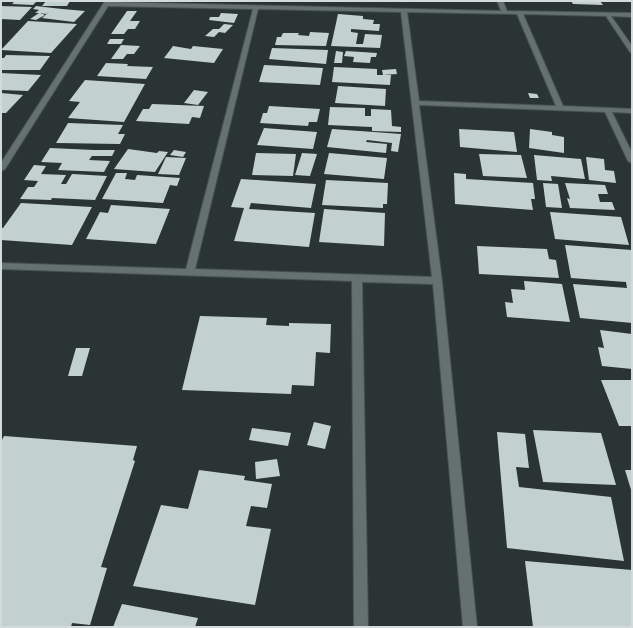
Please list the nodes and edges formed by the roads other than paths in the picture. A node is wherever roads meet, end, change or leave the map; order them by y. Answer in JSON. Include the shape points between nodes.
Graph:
{"nodes":[{"id":1,"x":500,"y":1,"type":"edge"},
{"id":2,"x":107,"y":3,"type":"edge"},
{"id":3,"x":256,"y":7,"type":"junction"},
{"id":4,"x":404,"y":10,"type":"junction"},
{"id":5,"x":505,"y":12,"type":"junction"},
{"id":6,"x":519,"y":12,"type":"junction"},
{"id":7,"x":607,"y":14,"type":"junction"},
{"id":8,"x":632,"y":15,"type":"edge"},
{"id":9,"x":632,"y":51,"type":"edge"},
{"id":10,"x":415,"y":103,"type":"junction"},
{"id":11,"x":561,"y":109,"type":"junction"},
{"id":12,"x":608,"y":110,"type":"junction"},
{"id":13,"x":632,"y":111,"type":"edge"},
{"id":14,"x":632,"y":161,"type":"edge"},
{"id":15,"x":1,"y":169,"type":"edge"},
{"id":16,"x":1,"y":266,"type":"edge"},
{"id":17,"x":190,"y":272,"type":"junction"},
{"id":18,"x":358,"y":278,"type":"junction"},
{"id":19,"x":437,"y":281,"type":"junction"},
{"id":20,"x":361,"y":627,"type":"edge"},
{"id":21,"x":470,"y":627,"type":"edge"}],
"edges":[{"from":1,"to":5,"type":"street"},
{"from":2,"to":3,"type":"street"},
{"from":2,"to":15,"type":"street"},
{"from":3,"to":4,"type":"street"},
{"from":3,"to":17,"type":"street"},
{"from":4,"to":5,"type":"street"},
{"from":4,"to":10,"type":"street"},
{"from":5,"to":6,"type":"street"},
{"from":6,"to":7,"type":"street"},
{"from":6,"to":11,"type":"street"},
{"from":7,"to":8,"type":"street"},
{"from":7,"to":9,"type":"street"},
{"from":10,"to":11,"type":"street"},
{"from":10,"to":19,"type":"street"},
{"from":11,"to":12,"type":"street"},
{"from":12,"to":13,"type":"street"},
{"from":12,"to":14,"type":"street"},
{"from":16,"to":17,"type":"street"},
{"from":17,"to":18,"type":"street"},
{"from":18,"to":19,"type":"street"},
{"from":18,"to":20,"type":"street"},
{"from":19,"to":21,"type":"street"}]}
